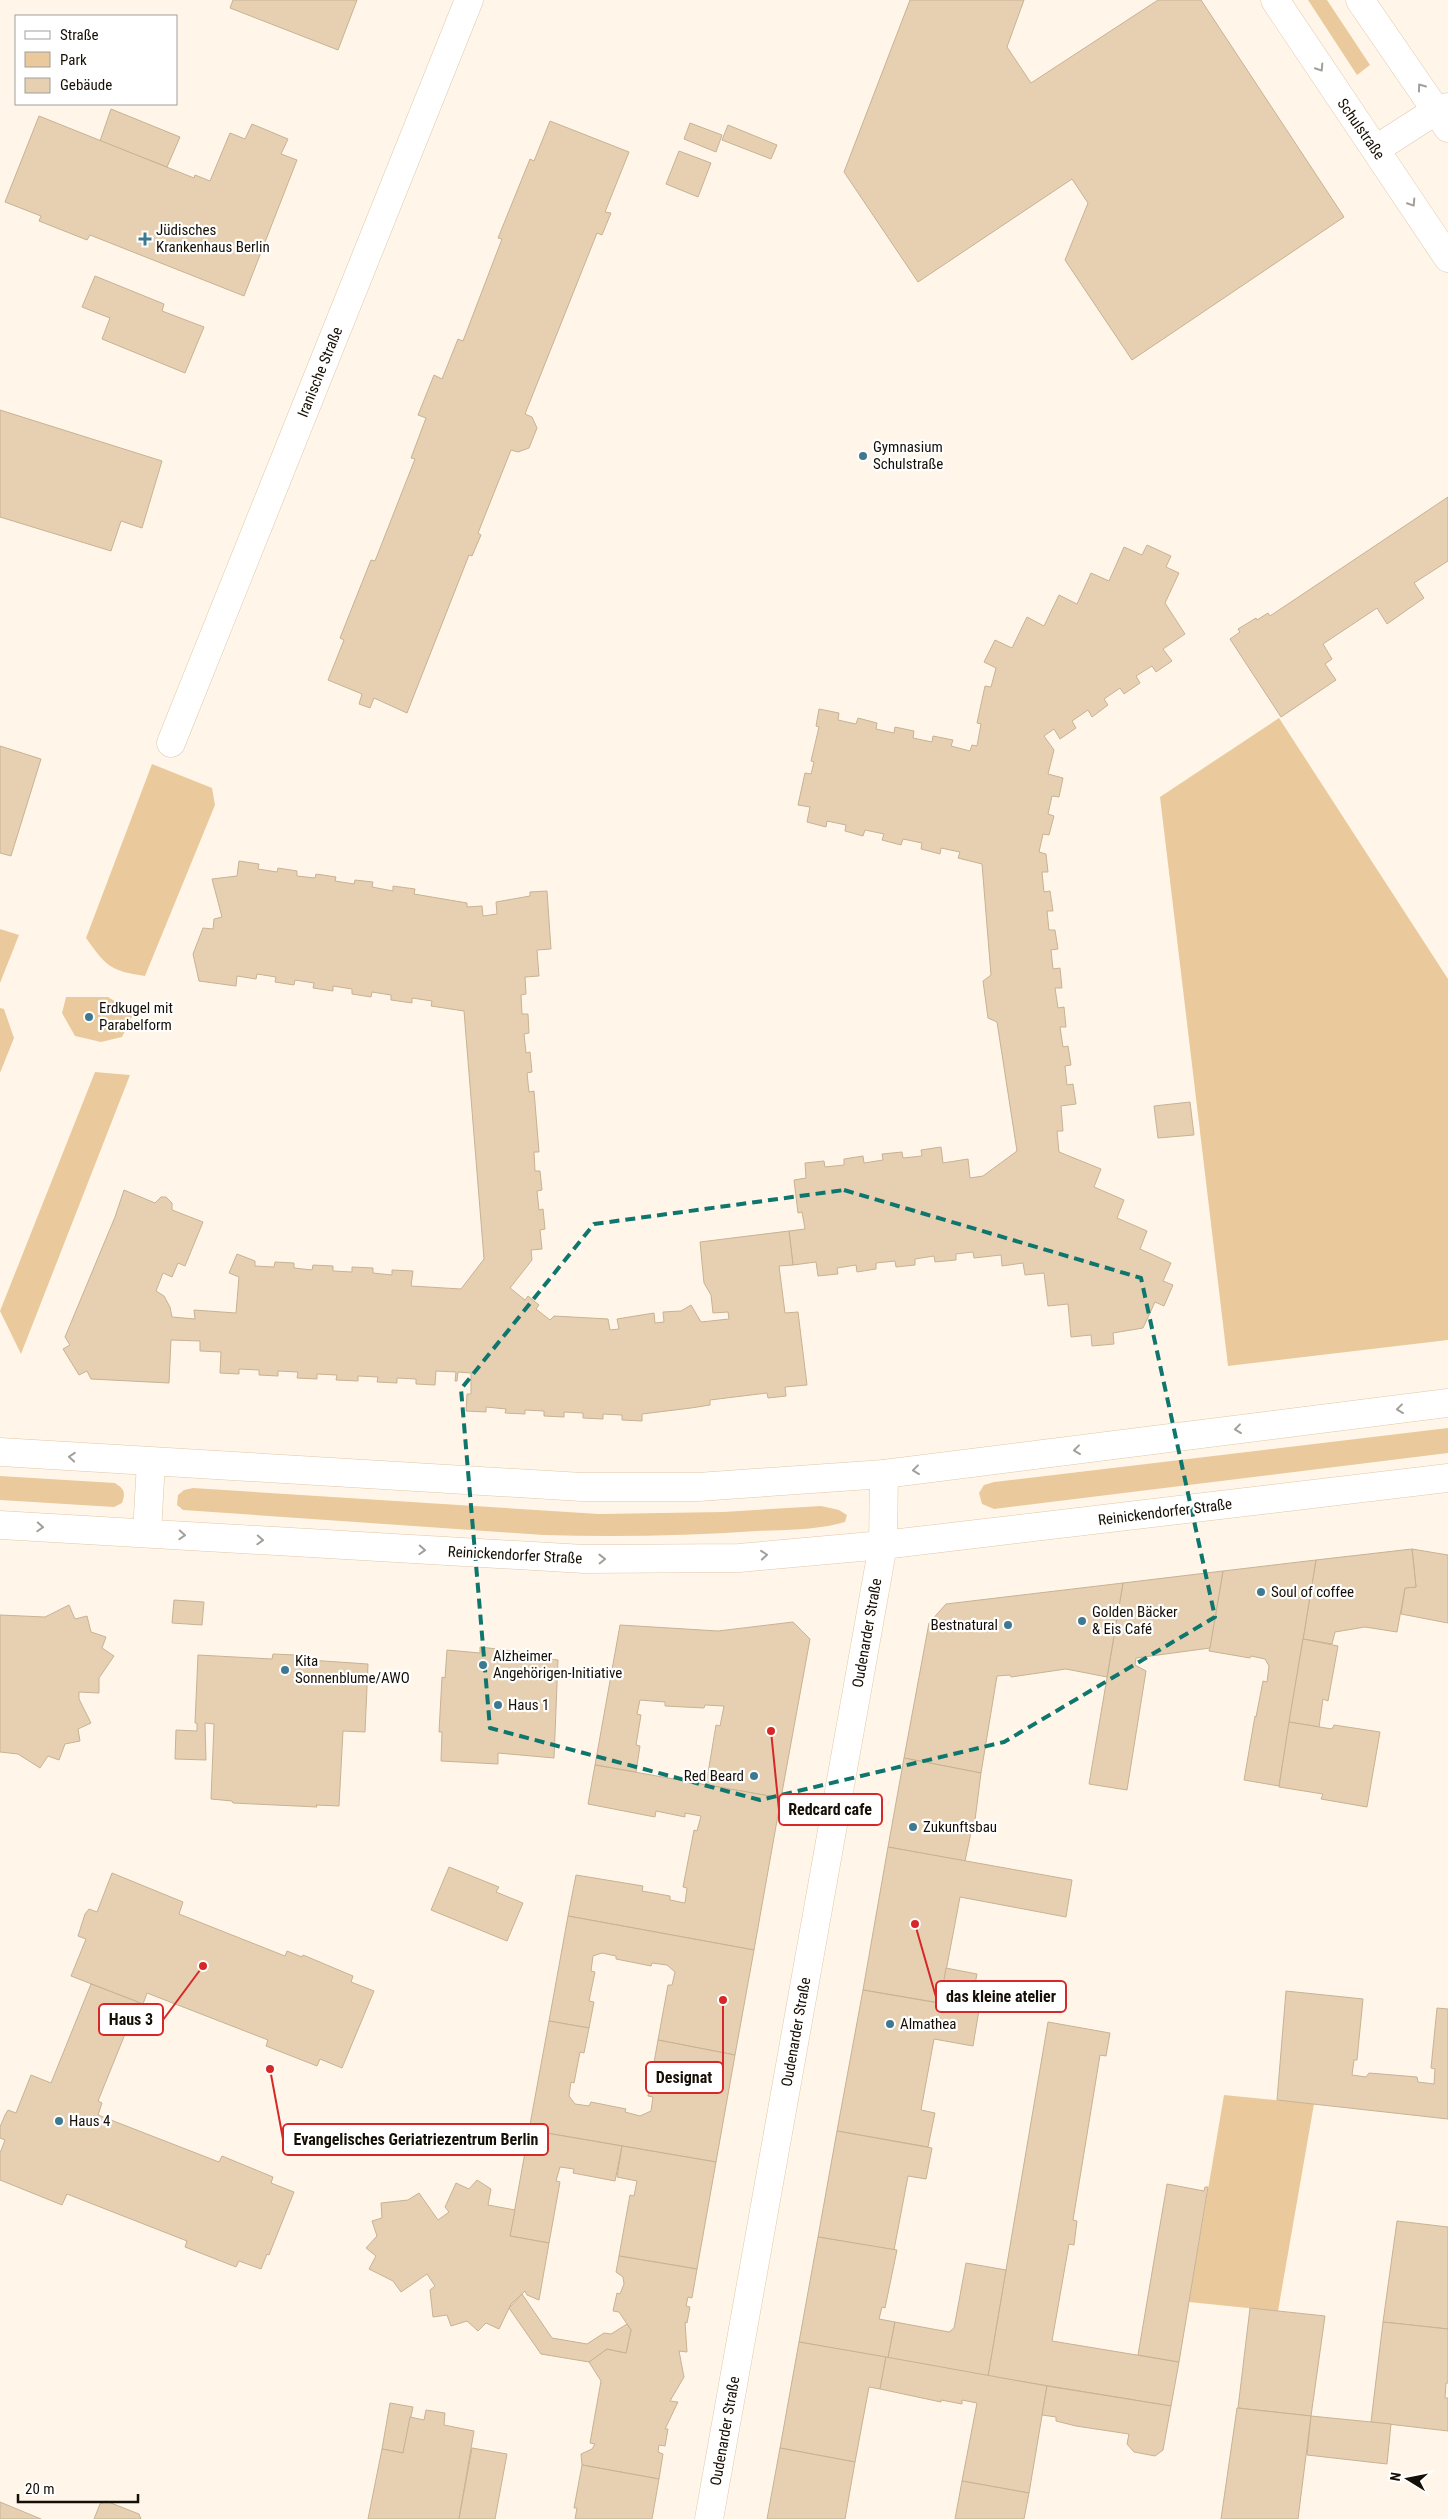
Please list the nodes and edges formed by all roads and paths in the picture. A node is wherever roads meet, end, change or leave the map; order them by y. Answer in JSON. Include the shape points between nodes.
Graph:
{"nodes":[{"id":1,"x":469,"y":0,"type":"edge"},
{"id":2,"x":1275,"y":0,"type":"edge"},
{"id":3,"x":1360,"y":0,"type":"edge"},
{"id":4,"x":1444,"y":115,"type":"edge"},
{"id":5,"x":1376,"y":149,"type":"junction"},
{"id":6,"x":1448,"y":258,"type":"edge"},
{"id":7,"x":171,"y":744,"type":"dead end"},
{"id":8,"x":1448,"y":1403,"type":"edge"},
{"id":9,"x":0,"y":1452,"type":"edge"},
{"id":10,"x":151,"y":1462,"type":"junction"},
{"id":11,"x":884,"y":1474,"type":"junction"},
{"id":12,"x":1448,"y":1478,"type":"edge"},
{"id":13,"x":0,"y":1525,"type":"edge"},
{"id":14,"x":147,"y":1533,"type":"junction"},
{"id":15,"x":883,"y":1545,"type":"junction"},
{"id":16,"x":709,"y":2519,"type":"edge"}],
"edges":[{"from":1,"to":7,"type":"main road","name":"Iranische Straße"},
{"from":2,"to":5,"type":"main road","name":"Schulstraße","one_way":true},
{"from":4,"to":3,"type":"main road","one_way":true},
{"from":4,"to":5,"type":"main road"},
{"from":5,"to":6,"type":"main road","name":"Schulstraße","one_way":true},
{"from":8,"to":11,"type":"main road","one_way":true},
{"from":10,"to":9,"type":"main road","one_way":true},
{"from":10,"to":11,"type":"main road","via":[[582,1487],[698,1487]]},
{"from":10,"to":14,"type":"main road"},
{"from":11,"to":15,"type":"main road"},
{"from":12,"to":15,"type":"main road","name":"Reinickendorfer Straße"},
{"from":13,"to":14,"type":"main road","name":"Reinickendorfer Straße","one_way":true},
{"from":14,"to":15,"type":"main road","name":"Reinickendorfer Straße","one_way":true,"via":[[584,1559],[739,1558]]},
{"from":15,"to":16,"type":"main road","name":"Oudenarder Straße"}]}
